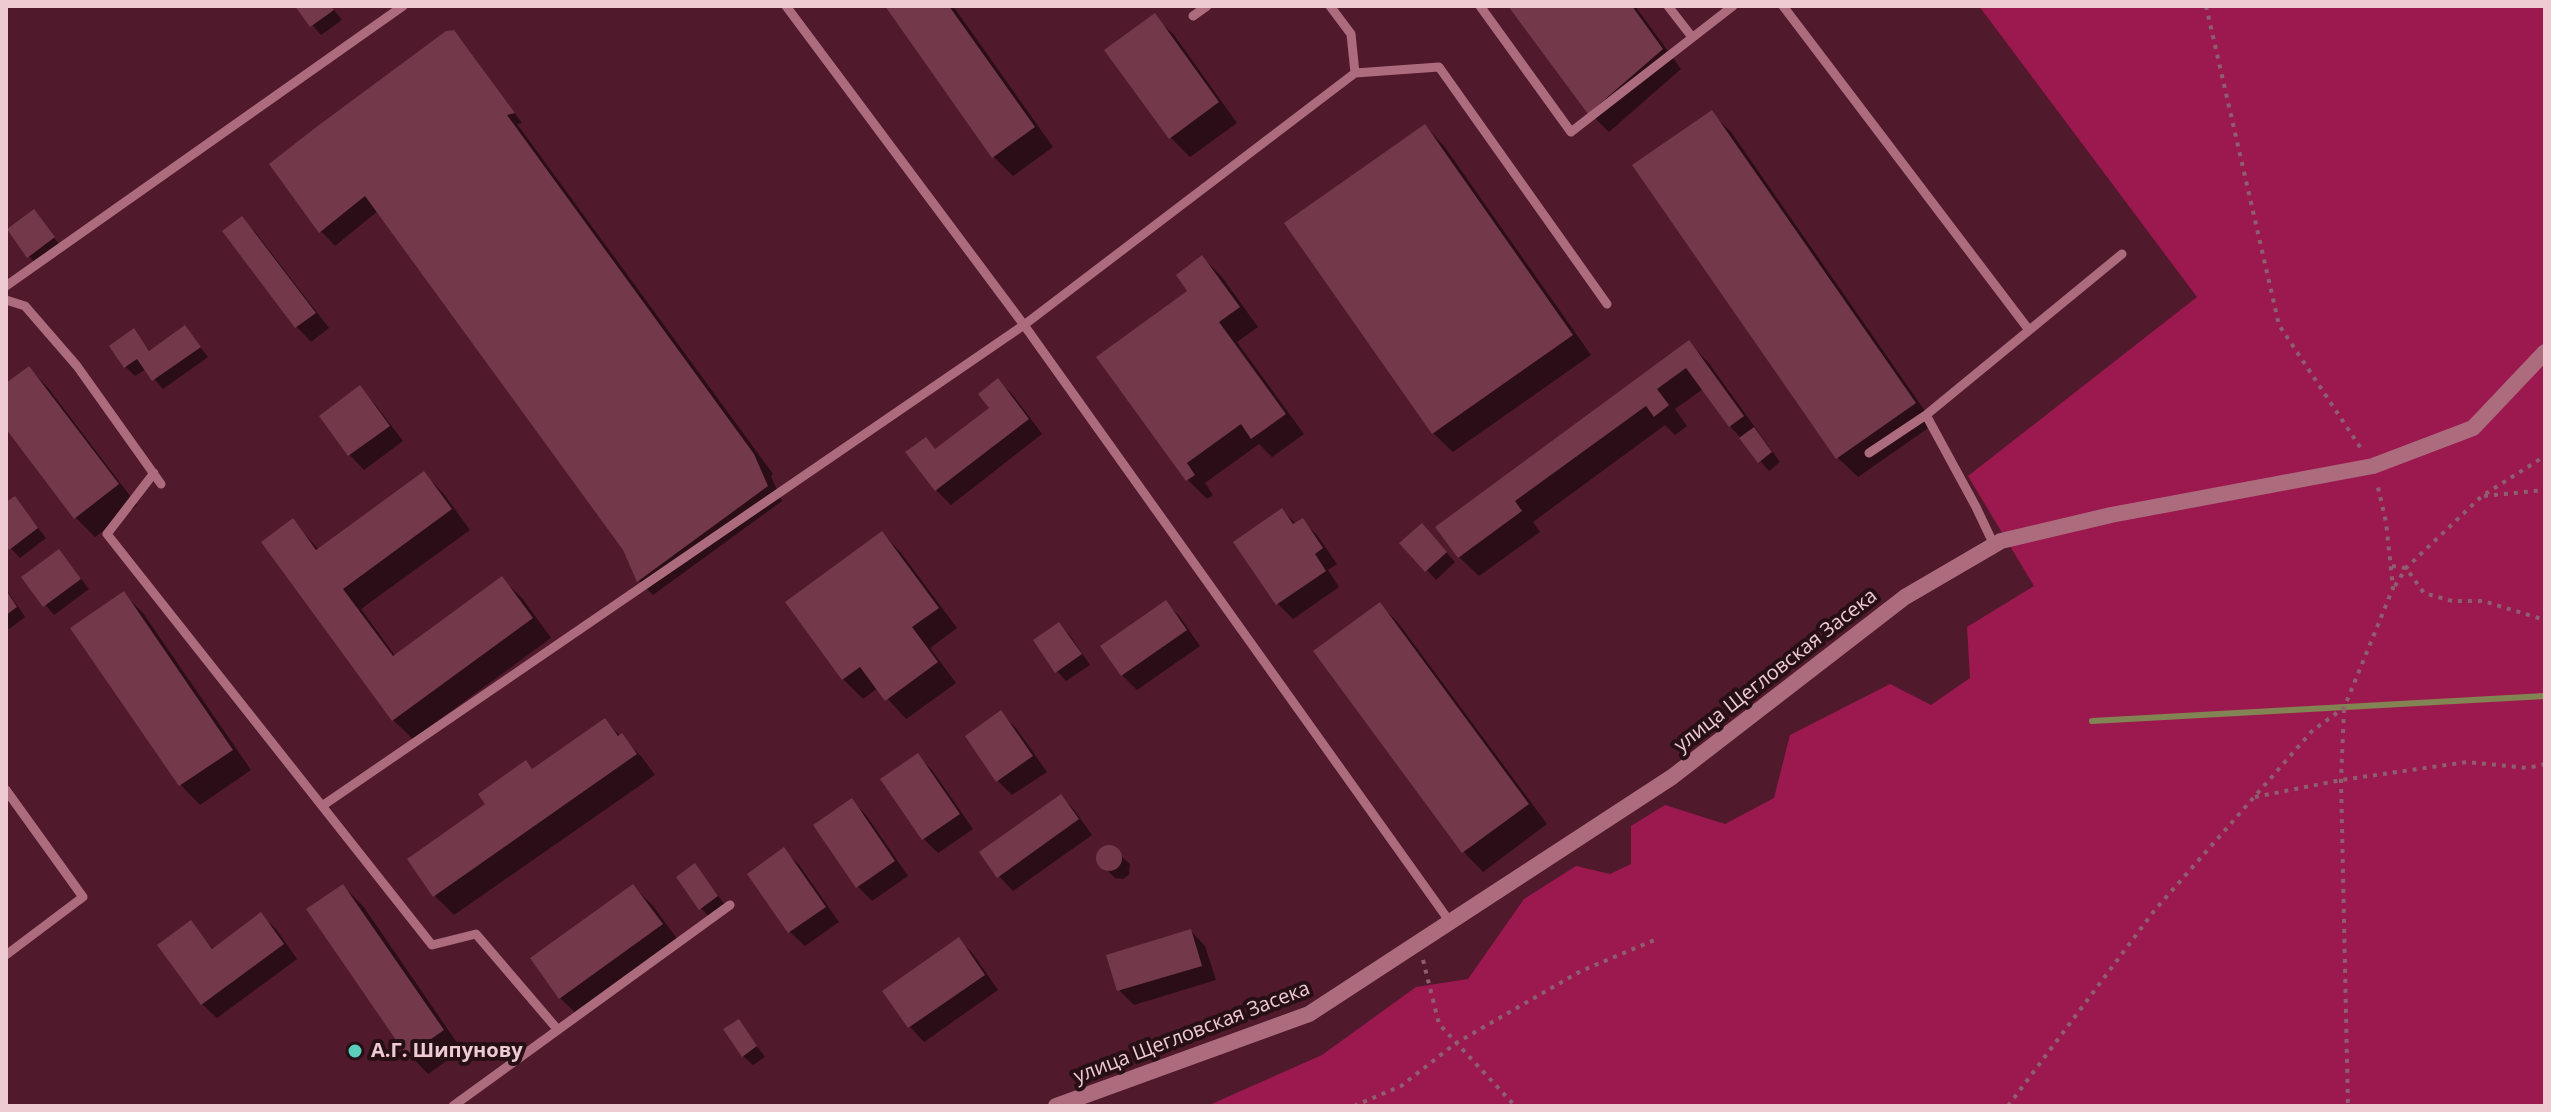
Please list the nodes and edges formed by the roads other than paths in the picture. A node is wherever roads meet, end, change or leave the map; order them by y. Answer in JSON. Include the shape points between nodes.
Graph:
{"nodes":[{"id":1,"x":403,"y":6,"type":"edge"},
{"id":2,"x":786,"y":6,"type":"edge"},
{"id":3,"x":1207,"y":6,"type":"edge"},
{"id":4,"x":1330,"y":6,"type":"edge"},
{"id":5,"x":1480,"y":6,"type":"edge"},
{"id":6,"x":1668,"y":6,"type":"edge"},
{"id":7,"x":1733,"y":6,"type":"edge"},
{"id":8,"x":1783,"y":6,"type":"edge"},
{"id":9,"x":1193,"y":16,"type":"dead end"},
{"id":10,"x":1692,"y":37,"type":"junction"},
{"id":11,"x":1355,"y":73,"type":"junction"},
{"id":12,"x":2122,"y":254,"type":"dead end"},
{"id":13,"x":6,"y":286,"type":"edge"},
{"id":14,"x":6,"y":300,"type":"edge"},
{"id":15,"x":1607,"y":304,"type":"dead end"},
{"id":16,"x":1024,"y":325,"type":"junction"},
{"id":17,"x":2029,"y":330,"type":"junction"},
{"id":18,"x":2545,"y":352,"type":"edge"},
{"id":19,"x":1926,"y":415,"type":"junction"},
{"id":20,"x":1869,"y":453,"type":"dead end"},
{"id":21,"x":154,"y":473,"type":"junction"},
{"id":22,"x":161,"y":484,"type":"dead end"},
{"id":23,"x":1994,"y":545,"type":"junction"},
{"id":24,"x":6,"y":790,"type":"edge"},
{"id":25,"x":322,"y":806,"type":"junction"},
{"id":26,"x":730,"y":905,"type":"dead end"},
{"id":27,"x":1450,"y":922,"type":"junction"},
{"id":28,"x":6,"y":955,"type":"edge"},
{"id":29,"x":558,"y":1030,"type":"junction"},
{"id":30,"x":453,"y":1106,"type":"edge"},
{"id":31,"x":1056,"y":1106,"type":"edge"}],
"edges":[{"from":1,"to":13,"type":"lane"},
{"from":2,"to":16,"type":"lane"},
{"from":3,"to":9,"type":"lane"},
{"from":4,"to":11,"type":"lane","via":[[1351,34]]},
{"from":5,"to":10,"type":"lane","via":[[1571,132]]},
{"from":6,"to":10,"type":"lane"},
{"from":7,"to":10,"type":"lane"},
{"from":8,"to":17,"type":"lane"},
{"from":11,"to":15,"type":"lane","via":[[1439,67]]},
{"from":11,"to":16,"type":"lane"},
{"from":12,"to":17,"type":"lane"},
{"from":14,"to":21,"type":"lane","via":[[25,306],[77,366]]},
{"from":16,"to":25,"type":"lane"},
{"from":16,"to":27,"type":"lane"},
{"from":17,"to":19,"type":"lane"},
{"from":18,"to":23,"type":"street","name":"улица Щегловская Засека","via":[[2473,428],[2373,466],[2111,515]]},
{"from":19,"to":20,"type":"lane"},
{"from":19,"to":23,"type":"lane"},
{"from":21,"to":22,"type":"lane"},
{"from":21,"to":25,"type":"lane","via":[[107,534]]},
{"from":23,"to":27,"type":"street","name":"улица Щегловская Засека","via":[[1905,597],[1672,777]]},
{"from":24,"to":28,"type":"lane","via":[[83,897]]},
{"from":25,"to":29,"type":"lane","via":[[432,945],[476,934]]},
{"from":26,"to":29,"type":"lane"},
{"from":27,"to":31,"type":"street","name":"улица Щегловская Засека","via":[[1309,1014]]},
{"from":29,"to":30,"type":"lane"}]}
